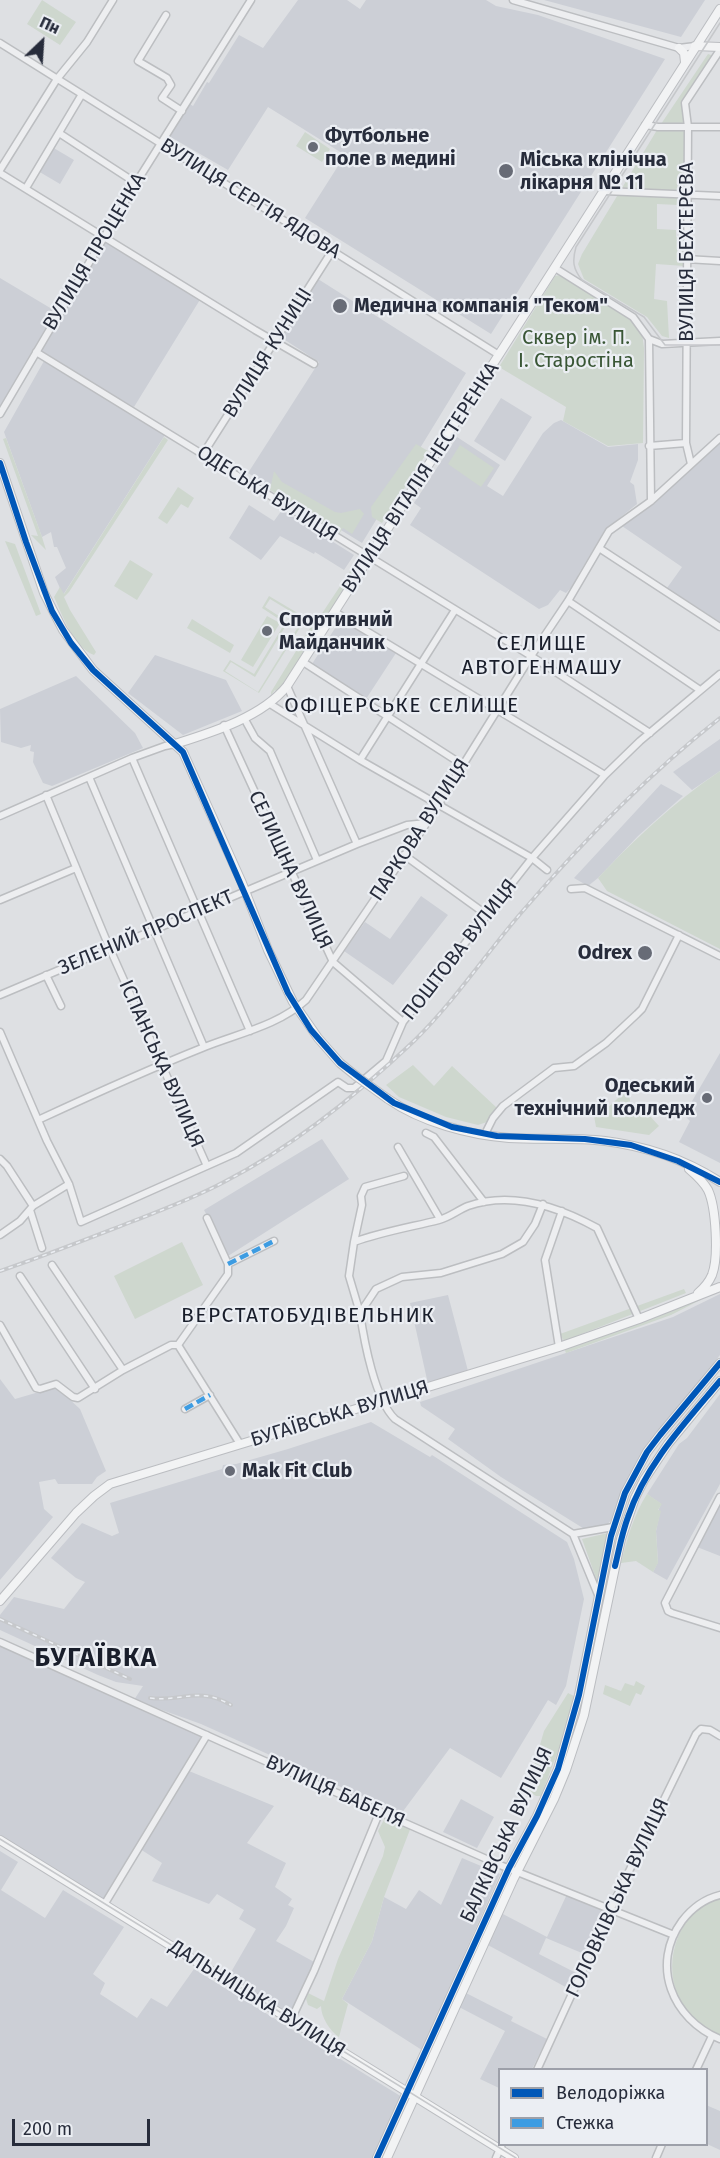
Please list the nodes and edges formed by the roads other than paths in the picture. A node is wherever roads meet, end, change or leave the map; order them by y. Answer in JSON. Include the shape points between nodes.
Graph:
{"nodes":[{"id":1,"x":113,"y":0,"type":"edge"},
{"id":2,"x":251,"y":0,"type":"edge"},
{"id":3,"x":513,"y":0,"type":"edge"},
{"id":4,"x":720,"y":9,"type":"edge"},
{"id":5,"x":166,"y":15,"type":"dead end"},
{"id":6,"x":0,"y":43,"type":"edge"},
{"id":7,"x":695,"y":46,"type":"junction"},
{"id":8,"x":679,"y":48,"type":"junction"},
{"id":9,"x":720,"y":49,"type":"edge"},
{"id":10,"x":685,"y":62,"type":"junction"},
{"id":11,"x":57,"y":79,"type":"junction"},
{"id":12,"x":82,"y":94,"type":"junction"},
{"id":13,"x":182,"y":111,"type":"junction"},
{"id":14,"x":645,"y":125,"type":"junction"},
{"id":15,"x":688,"y":127,"type":"junction"},
{"id":16,"x":720,"y":127,"type":"edge"},
{"id":17,"x":59,"y":133,"type":"junction"},
{"id":18,"x":162,"y":143,"type":"junction"},
{"id":19,"x":0,"y":171,"type":"edge"},
{"id":20,"x":136,"y":183,"type":"junction"},
{"id":21,"x":26,"y":188,"type":"junction"},
{"id":22,"x":604,"y":190,"type":"junction"},
{"id":23,"x":687,"y":196,"type":"junction"},
{"id":24,"x":720,"y":196,"type":"edge"},
{"id":25,"x":104,"y":237,"type":"junction"},
{"id":26,"x":332,"y":250,"type":"junction"},
{"id":27,"x":686,"y":259,"type":"junction"},
{"id":28,"x":720,"y":261,"type":"edge"},
{"id":29,"x":555,"y":268,"type":"junction"},
{"id":30,"x":649,"y":339,"type":"junction"},
{"id":31,"x":274,"y":341,"type":"junction"},
{"id":32,"x":720,"y":341,"type":"edge"},
{"id":33,"x":687,"y":342,"type":"junction"},
{"id":34,"x":36,"y":352,"type":"junction"},
{"id":35,"x":499,"y":355,"type":"junction"},
{"id":36,"x":314,"y":364,"type":"dead end"},
{"id":37,"x":0,"y":414,"type":"edge"},
{"id":38,"x":720,"y":438,"type":"edge"},
{"id":39,"x":686,"y":443,"type":"junction"},
{"id":40,"x":649,"y":446,"type":"junction"},
{"id":41,"x":203,"y":454,"type":"junction"},
{"id":42,"x":0,"y":463,"type":"edge"},
{"id":43,"x":691,"y":464,"type":"junction"},
{"id":44,"x":651,"y":501,"type":"junction"},
{"id":45,"x":599,"y":548,"type":"junction"},
{"id":46,"x":370,"y":558,"type":"junction"},
{"id":47,"x":568,"y":601,"type":"junction"},
{"id":48,"x":455,"y":610,"type":"junction"},
{"id":49,"x":335,"y":612,"type":"junction"},
{"id":50,"x":720,"y":627,"type":"edge"},
{"id":51,"x":531,"y":656,"type":"junction"},
{"id":52,"x":303,"y":662,"type":"junction"},
{"id":53,"x":421,"y":664,"type":"junction"},
{"id":54,"x":720,"y":674,"type":"edge"},
{"id":55,"x":287,"y":687,"type":"junction"},
{"id":56,"x":700,"y":690,"type":"junction"},
{"id":57,"x":270,"y":704,"type":"junction"},
{"id":58,"x":498,"y":710,"type":"junction"},
{"id":59,"x":387,"y":716,"type":"junction"},
{"id":60,"x":244,"y":718,"type":"junction"},
{"id":61,"x":224,"y":725,"type":"junction"},
{"id":62,"x":303,"y":726,"type":"junction"},
{"id":63,"x":650,"y":733,"type":"junction"},
{"id":64,"x":176,"y":744,"type":"junction"},
{"id":65,"x":132,"y":758,"type":"junction"},
{"id":66,"x":360,"y":760,"type":"junction"},
{"id":67,"x":462,"y":765,"type":"junction"},
{"id":68,"x":605,"y":776,"type":"junction"},
{"id":69,"x":89,"y":777,"type":"junction"},
{"id":70,"x":46,"y":795,"type":"junction"},
{"id":71,"x":438,"y":804,"type":"junction"},
{"id":72,"x":0,"y":816,"type":"edge"},
{"id":73,"x":427,"y":823,"type":"junction"},
{"id":74,"x":357,"y":844,"type":"junction"},
{"id":75,"x":404,"y":855,"type":"junction"},
{"id":76,"x":532,"y":858,"type":"junction"},
{"id":77,"x":317,"y":860,"type":"junction"},
{"id":78,"x":76,"y":868,"type":"junction"},
{"id":79,"x":547,"y":870,"type":"dead end"},
{"id":80,"x":290,"y":872,"type":"junction"},
{"id":81,"x":571,"y":889,"type":"dead end"},
{"id":82,"x":244,"y":891,"type":"junction"},
{"id":83,"x":0,"y":900,"type":"edge"},
{"id":84,"x":198,"y":911,"type":"junction"},
{"id":85,"x":487,"y":915,"type":"junction"},
{"id":86,"x":155,"y":930,"type":"junction"},
{"id":87,"x":680,"y":935,"type":"junction"},
{"id":88,"x":110,"y":949,"type":"junction"},
{"id":89,"x":720,"y":956,"type":"edge"},
{"id":90,"x":333,"y":963,"type":"junction"},
{"id":91,"x":46,"y":975,"type":"junction"},
{"id":92,"x":0,"y":995,"type":"edge"},
{"id":93,"x":61,"y":1005,"type":"dead end"},
{"id":94,"x":297,"y":1008,"type":"junction"},
{"id":95,"x":403,"y":1022,"type":"junction"},
{"id":96,"x":250,"y":1031,"type":"junction"},
{"id":97,"x":0,"y":1032,"type":"edge"},
{"id":98,"x":204,"y":1047,"type":"junction"},
{"id":99,"x":162,"y":1065,"type":"junction"},
{"id":100,"x":38,"y":1120,"type":"junction"},
{"id":101,"x":426,"y":1132,"type":"dead end"},
{"id":102,"x":485,"y":1134,"type":"junction"},
{"id":103,"x":398,"y":1147,"type":"dead end"},
{"id":104,"x":0,"y":1159,"type":"edge"},
{"id":105,"x":678,"y":1161,"type":"junction"},
{"id":106,"x":207,"y":1166,"type":"junction"},
{"id":107,"x":404,"y":1176,"type":"dead end"},
{"id":108,"x":720,"y":1180,"type":"edge"},
{"id":109,"x":69,"y":1184,"type":"junction"},
{"id":110,"x":484,"y":1202,"type":"junction"},
{"id":111,"x":543,"y":1204,"type":"junction"},
{"id":112,"x":32,"y":1208,"type":"junction"},
{"id":113,"x":562,"y":1211,"type":"junction"},
{"id":114,"x":720,"y":1216,"type":"edge"},
{"id":115,"x":207,"y":1218,"type":"dead end"},
{"id":116,"x":440,"y":1219,"type":"junction"},
{"id":117,"x":714,"y":1229,"type":"junction"},
{"id":118,"x":0,"y":1234,"type":"edge"},
{"id":119,"x":274,"y":1241,"type":"dead end"},
{"id":120,"x":354,"y":1242,"type":"junction"},
{"id":121,"x":42,"y":1248,"type":"dead end"},
{"id":122,"x":715,"y":1259,"type":"junction"},
{"id":123,"x":228,"y":1264,"type":"junction"},
{"id":124,"x":52,"y":1265,"type":"dead end"},
{"id":125,"x":720,"y":1273,"type":"edge"},
{"id":126,"x":20,"y":1276,"type":"dead end"},
{"id":127,"x":720,"y":1287,"type":"edge"},
{"id":128,"x":691,"y":1298,"type":"junction"},
{"id":129,"x":360,"y":1313,"type":"junction"},
{"id":130,"x":639,"y":1319,"type":"junction"},
{"id":131,"x":0,"y":1325,"type":"edge"},
{"id":132,"x":178,"y":1345,"type":"junction"},
{"id":133,"x":559,"y":1347,"type":"junction"},
{"id":134,"x":720,"y":1363,"type":"edge"},
{"id":135,"x":123,"y":1370,"type":"junction"},
{"id":136,"x":720,"y":1381,"type":"edge"},
{"id":137,"x":95,"y":1389,"type":"junction"},
{"id":138,"x":210,"y":1395,"type":"junction"},
{"id":139,"x":382,"y":1400,"type":"junction"},
{"id":140,"x":185,"y":1409,"type":"dead end"},
{"id":141,"x":240,"y":1444,"type":"junction"},
{"id":142,"x":720,"y":1497,"type":"edge"},
{"id":143,"x":613,"y":1527,"type":"junction"},
{"id":144,"x":573,"y":1534,"type":"junction"},
{"id":145,"x":599,"y":1597,"type":"junction"},
{"id":146,"x":0,"y":1601,"type":"edge"},
{"id":147,"x":720,"y":1628,"type":"edge"},
{"id":148,"x":0,"y":1641,"type":"edge"},
{"id":149,"x":207,"y":1735,"type":"junction"},
{"id":150,"x":720,"y":1736,"type":"edge"},
{"id":151,"x":380,"y":1811,"type":"junction"},
{"id":152,"x":0,"y":1840,"type":"edge"},
{"id":153,"x":513,"y":1870,"type":"junction"},
{"id":154,"x":720,"y":1895,"type":"edge"},
{"id":155,"x":104,"y":1905,"type":"junction"},
{"id":156,"x":612,"y":1908,"type":"junction"},
{"id":157,"x":674,"y":1935,"type":"junction"},
{"id":158,"x":291,"y":2020,"type":"junction"},
{"id":159,"x":712,"y":2036,"type":"junction"},
{"id":160,"x":720,"y":2039,"type":"edge"},
{"id":161,"x":538,"y":2068,"type":"edge"},
{"id":162,"x":697,"y":2068,"type":"edge"},
{"id":163,"x":411,"y":2095,"type":"junction"},
{"id":164,"x":498,"y":2145,"type":"edge"},
{"id":165,"x":501,"y":2147,"type":"edge"},
{"id":166,"x":377,"y":2158,"type":"edge"},
{"id":167,"x":387,"y":2158,"type":"edge"},
{"id":168,"x":496,"y":2158,"type":"edge"},
{"id":169,"x":514,"y":2158,"type":"edge"}],
"edges":[{"from":1,"to":11,"type":"street","via":[[87,42]]},
{"from":2,"to":13,"type":"street","name":"ВУЛИЦЯ ПРОЦЕНКА"},
{"from":3,"to":8,"type":"street"},
{"from":4,"to":7,"type":"main road","name":"ВУЛИЦЯ ВІТАЛІЯ НЕСТЕРЕНКА"},
{"from":5,"to":13,"type":"street","via":[[138,61],[167,78],[171,85],[162,98]]},
{"from":6,"to":11,"type":"street","name":"ВУЛИЦЯ СЕРГІЯ ЯДОВА"},
{"from":7,"to":8,"type":"street"},
{"from":7,"to":9,"type":"main road"},
{"from":7,"to":10,"type":"main road","name":"ВУЛИЦЯ ВІТАЛІЯ НЕСТЕРЕНКА"},
{"from":8,"to":10,"type":"main road"},
{"from":9,"to":15,"type":"street","name":"ВУЛИЦЯ БЕХТЕРЄВА","via":[[686,103]]},
{"from":10,"to":14,"type":"main road","name":"ВУЛИЦЯ ВІТАЛІЯ НЕСТЕРЕНКА"},
{"from":11,"to":12,"type":"street","name":"ВУЛИЦЯ СЕРГІЯ ЯДОВА"},
{"from":11,"to":19,"type":"street"},
{"from":12,"to":17,"type":"street"},
{"from":12,"to":18,"type":"street","name":"ВУЛИЦЯ СЕРГІЯ ЯДОВА"},
{"from":13,"to":18,"type":"street","name":"ВУЛИЦЯ ПРОЦЕНКА"},
{"from":14,"to":15,"type":"street"},
{"from":14,"to":22,"type":"main road","name":"ВУЛИЦЯ ВІТАЛІЯ НЕСТЕРЕНКА"},
{"from":15,"to":16,"type":"street"},
{"from":15,"to":23,"type":"street","name":"ВУЛИЦЯ БЕХТЕРЄВА"},
{"from":17,"to":20,"type":"street"},
{"from":17,"to":21,"type":"street"},
{"from":18,"to":20,"type":"street","name":"ВУЛИЦЯ ПРОЦЕНКА"},
{"from":18,"to":26,"type":"street","name":"ВУЛИЦЯ СЕРГІЯ ЯДОВА"},
{"from":19,"to":21,"type":"street"},
{"from":20,"to":25,"type":"street","name":"ВУЛИЦЯ ПРОЦЕНКА"},
{"from":21,"to":25,"type":"street"},
{"from":22,"to":23,"type":"street"},
{"from":22,"to":29,"type":"main road","name":"ВУЛИЦЯ ВІТАЛІЯ НЕСТЕРЕНКА"},
{"from":23,"to":24,"type":"street"},
{"from":23,"to":27,"type":"street","name":"ВУЛИЦЯ БЕХТЕРЄВА"},
{"from":25,"to":31,"type":"street"},
{"from":25,"to":34,"type":"street","name":"ВУЛИЦЯ ПРОЦЕНКА"},
{"from":26,"to":31,"type":"street","name":"ВУЛИЦЯ КУНИЦІ"},
{"from":26,"to":35,"type":"street","name":"ВУЛИЦЯ СЕРГІЯ ЯДОВА"},
{"from":27,"to":28,"type":"street"},
{"from":27,"to":33,"type":"street","name":"ВУЛИЦЯ БЕХТЕРЄВА"},
{"from":29,"to":30,"type":"street","via":[[633,317]]},
{"from":29,"to":35,"type":"main road","name":"ВУЛИЦЯ ВІТАЛІЯ НЕСТЕРЕНКА"},
{"from":30,"to":33,"type":"street","via":[[662,344]]},
{"from":30,"to":40,"type":"street"},
{"from":31,"to":36,"type":"street"},
{"from":31,"to":41,"type":"street","name":"ВУЛИЦЯ КУНИЦІ"},
{"from":32,"to":33,"type":"street"},
{"from":33,"to":39,"type":"street","name":"ВУЛИЦЯ БЕХТЕРЄВА"},
{"from":34,"to":37,"type":"street","name":"ВУЛИЦЯ ПРОЦЕНКА"},
{"from":34,"to":41,"type":"street","name":"ОДЕСЬКА ВУЛИЦЯ"},
{"from":35,"to":46,"type":"main road","name":"ВУЛИЦЯ ВІТАЛІЯ НЕСТЕРЕНКА"},
{"from":38,"to":43,"type":"street","name":"ПАРКОВА ВУЛИЦЯ"},
{"from":39,"to":40,"type":"street"},
{"from":39,"to":43,"type":"street","name":"ВУЛИЦЯ БЕХТЕРЄВА"},
{"from":40,"to":44,"type":"street"},
{"from":41,"to":46,"type":"street","name":"ОДЕСЬКА ВУЛИЦЯ"},
{"from":42,"to":64,"type":"main road","via":[[44,593],[66,635],[102,679]]},
{"from":43,"to":44,"type":"street","name":"ПАРКОВА ВУЛИЦЯ"},
{"from":44,"to":45,"type":"street","name":"ПАРКОВА ВУЛИЦЯ","via":[[609,531]]},
{"from":45,"to":47,"type":"street","name":"ПАРКОВА ВУЛИЦЯ"},
{"from":45,"to":50,"type":"street"},
{"from":46,"to":48,"type":"street","name":"ОДЕСЬКА ВУЛИЦЯ"},
{"from":46,"to":49,"type":"main road","name":"ВУЛИЦЯ ВІТАЛІЯ НЕСТЕРЕНКА"},
{"from":47,"to":51,"type":"street","name":"ПАРКОВА ВУЛИЦЯ"},
{"from":47,"to":56,"type":"street"},
{"from":48,"to":51,"type":"street","name":"ОДЕСЬКА ВУЛИЦЯ"},
{"from":48,"to":53,"type":"street"},
{"from":49,"to":52,"type":"main road","name":"ВУЛИЦЯ ВІТАЛІЯ НЕСТЕРЕНКА"},
{"from":49,"to":53,"type":"street"},
{"from":51,"to":58,"type":"street","name":"ПАРКОВА ВУЛИЦЯ"},
{"from":51,"to":63,"type":"street","name":"ОДЕСЬКА ВУЛИЦЯ"},
{"from":52,"to":55,"type":"main road","name":"ВУЛИЦЯ ВІТАЛІЯ НЕСТЕРЕНКА"},
{"from":52,"to":59,"type":"street"},
{"from":53,"to":58,"type":"street"},
{"from":53,"to":59,"type":"street"},
{"from":54,"to":56,"type":"street","name":"ПОШТОВА ВУЛИЦЯ"},
{"from":55,"to":57,"type":"main road","name":"ВУЛИЦЯ ВІТАЛІЯ НЕСТЕРЕНКА"},
{"from":55,"to":62,"type":"street"},
{"from":56,"to":63,"type":"street","name":"ПОШТОВА ВУЛИЦЯ"},
{"from":57,"to":60,"type":"main road","name":"ВУЛИЦЯ ВІТАЛІЯ НЕСТЕРЕНКА"},
{"from":57,"to":62,"type":"street"},
{"from":58,"to":67,"type":"street","name":"ПАРКОВА ВУЛИЦЯ"},
{"from":58,"to":68,"type":"street"},
{"from":59,"to":66,"type":"street"},
{"from":59,"to":67,"type":"street"},
{"from":60,"to":61,"type":"main road","name":"ВУЛИЦЯ ВІТАЛІЯ НЕСТЕРЕНКА"},
{"from":60,"to":77,"type":"street","via":[[255,738],[270,751]]},
{"from":61,"to":64,"type":"main road","name":"ВУЛИЦЯ ВІТАЛІЯ НЕСТЕРЕНКА"},
{"from":61,"to":80,"type":"street","name":"СЕЛИЩНА ВУЛИЦЯ"},
{"from":62,"to":66,"type":"street"},
{"from":62,"to":74,"type":"street"},
{"from":63,"to":68,"type":"street","name":"ПОШТОВА ВУЛИЦЯ"},
{"from":64,"to":65,"type":"street"},
{"from":64,"to":82,"type":"main road","via":[[188,760]]},
{"from":65,"to":69,"type":"street"},
{"from":65,"to":84,"type":"street"},
{"from":66,"to":71,"type":"street"},
{"from":67,"to":71,"type":"street","name":"ПАРКОВА ВУЛИЦЯ"},
{"from":68,"to":76,"type":"street","name":"ПОШТОВА ВУЛИЦЯ"},
{"from":69,"to":70,"type":"street"},
{"from":69,"to":86,"type":"street"},
{"from":70,"to":72,"type":"street"},
{"from":70,"to":78,"type":"street","name":"ІСПАНСЬКА ВУЛИЦЯ"},
{"from":71,"to":73,"type":"street","name":"ПАРКОВА ВУЛИЦЯ"},
{"from":71,"to":76,"type":"street"},
{"from":73,"to":74,"type":"street","name":"ЗЕЛЕНИЙ ПРОСПЕКТ","via":[[407,825]]},
{"from":73,"to":75,"type":"street","name":"ПАРКОВА ВУЛИЦЯ"},
{"from":74,"to":77,"type":"street","name":"ЗЕЛЕНИЙ ПРОСПЕКТ"},
{"from":75,"to":85,"type":"street"},
{"from":75,"to":90,"type":"street","name":"ПАРКОВА ВУЛИЦЯ"},
{"from":76,"to":79,"type":"street"},
{"from":76,"to":85,"type":"street","name":"ПОШТОВА ВУЛИЦЯ"},
{"from":77,"to":80,"type":"street","name":"ЗЕЛЕНИЙ ПРОСПЕКТ"},
{"from":78,"to":83,"type":"street"},
{"from":78,"to":88,"type":"street","name":"ІСПАНСЬКА ВУЛИЦЯ"},
{"from":80,"to":82,"type":"street","name":"ЗЕЛЕНИЙ ПРОСПЕКТ"},
{"from":80,"to":90,"type":"street","name":"СЕЛИЩНА ВУЛИЦЯ"},
{"from":81,"to":87,"type":"street","via":[[585,888]]},
{"from":82,"to":84,"type":"street","name":"ЗЕЛЕНИЙ ПРОСПЕКТ"},
{"from":82,"to":94,"type":"main road"},
{"from":84,"to":86,"type":"street","name":"ЗЕЛЕНИЙ ПРОСПЕКТ"},
{"from":84,"to":96,"type":"street"},
{"from":85,"to":95,"type":"street","name":"ПОШТОВА ВУЛИЦЯ"},
{"from":86,"to":88,"type":"street","name":"ЗЕЛЕНИЙ ПРОСПЕКТ"},
{"from":86,"to":98,"type":"street"},
{"from":87,"to":89,"type":"street"},
{"from":87,"to":102,"type":"street","via":[[642,1009],[574,1066],[554,1068],[503,1106]]},
{"from":88,"to":91,"type":"street","name":"ЗЕЛЕНИЙ ПРОСПЕКТ"},
{"from":88,"to":99,"type":"street","name":"ІСПАНСЬКА ВУЛИЦЯ"},
{"from":90,"to":94,"type":"street","name":"ПАРКОВА ВУЛИЦЯ"},
{"from":90,"to":95,"type":"street","name":"СЕЛИЩНА ВУЛИЦЯ"},
{"from":91,"to":92,"type":"street","name":"ЗЕЛЕНИЙ ПРОСПЕКТ"},
{"from":91,"to":93,"type":"street"},
{"from":94,"to":96,"type":"street","name":"ПАРКОВА ВУЛИЦЯ"},
{"from":94,"to":102,"type":"main road","bridge":true,"via":[[325,1047],[388,1099],[439,1122]]},
{"from":95,"to":106,"type":"street","name":"ПОШТОВА ВУЛИЦЯ","via":[[386,1061],[354,1088],[338,1082],[236,1153]]},
{"from":96,"to":98,"type":"street","name":"ПАРКОВА ВУЛИЦЯ"},
{"from":97,"to":100,"type":"street"},
{"from":98,"to":99,"type":"street","name":"ПАРКОВА ВУЛИЦЯ"},
{"from":99,"to":100,"type":"street","name":"ПАРКОВА ВУЛИЦЯ"},
{"from":99,"to":106,"type":"street","name":"ІСПАНСЬКА ВУЛИЦЯ"},
{"from":100,"to":109,"type":"street"},
{"from":101,"to":110,"type":"street"},
{"from":102,"to":105,"type":"main road","via":[[602,1141],[639,1147]]},
{"from":103,"to":116,"type":"street"},
{"from":104,"to":112,"type":"street"},
{"from":105,"to":108,"type":"main road"},
{"from":105,"to":117,"type":"main road","via":[[708,1189]]},
{"from":106,"to":109,"type":"street","name":"ПОШТОВА ВУЛИЦЯ","via":[[81,1222]]},
{"from":107,"to":120,"type":"street","via":[[365,1187]]},
{"from":109,"to":112,"type":"street"},
{"from":110,"to":111,"type":"street"},
{"from":110,"to":116,"type":"street"},
{"from":111,"to":113,"type":"street"},
{"from":111,"to":129,"type":"street","via":[[523,1242],[502,1254],[441,1273],[402,1276],[376,1289]]},
{"from":112,"to":118,"type":"street"},
{"from":112,"to":121,"type":"street"},
{"from":113,"to":130,"type":"street","via":[[597,1228]]},
{"from":113,"to":133,"type":"street","via":[[545,1260]]},
{"from":114,"to":117,"type":"main road"},
{"from":115,"to":123,"type":"street"},
{"from":116,"to":120,"type":"street"},
{"from":117,"to":122,"type":"main road"},
{"from":119,"to":123,"type":"street"},
{"from":120,"to":129,"type":"street","via":[[349,1276]]},
{"from":122,"to":125,"type":"main road"},
{"from":122,"to":128,"type":"main road","via":[[709,1282]]},
{"from":123,"to":132,"type":"street","via":[[228,1274]]},
{"from":124,"to":135,"type":"street"},
{"from":126,"to":137,"type":"street"},
{"from":127,"to":128,"type":"main road","name":"БУГАЇВСЬКА ВУЛИЦЯ"},
{"from":128,"to":130,"type":"main road","name":"БУГАЇВСЬКА ВУЛИЦЯ"},
{"from":129,"to":139,"type":"street"},
{"from":130,"to":133,"type":"main road","name":"БУГАЇВСЬКА ВУЛИЦЯ"},
{"from":131,"to":137,"type":"street","via":[[36,1388],[56,1384],[75,1398]]},
{"from":132,"to":135,"type":"street"},
{"from":132,"to":138,"type":"street"},
{"from":133,"to":139,"type":"main road","name":"БУГАЇВСЬКА ВУЛИЦЯ"},
{"from":134,"to":143,"type":"main road","name":"БАЛКІВСЬКА ВУЛИЦЯ","via":[[647,1452],[625,1493]]},
{"from":135,"to":137,"type":"street"},
{"from":136,"to":153,"type":"main road","name":"БАЛКІВСЬКА ВУЛИЦЯ","via":[[668,1444],[635,1498],[621,1539],[579,1732],[561,1784]]},
{"from":138,"to":140,"type":"street"},
{"from":138,"to":141,"type":"street"},
{"from":139,"to":141,"type":"main road","name":"БУГАЇВСЬКА ВУЛИЦЯ"},
{"from":139,"to":144,"type":"street","via":[[395,1419]]},
{"from":141,"to":146,"type":"main road","name":"БУГАЇВСЬКА ВУЛИЦЯ","via":[[106,1487],[76,1513]]},
{"from":142,"to":147,"type":"street","via":[[666,1598],[666,1607],[672,1613]]},
{"from":143,"to":144,"type":"street"},
{"from":143,"to":145,"type":"main road","name":"БАЛКІВСЬКА ВУЛИЦЯ"},
{"from":144,"to":145,"type":"street"},
{"from":145,"to":153,"type":"main road","name":"БАЛКІВСЬКА ВУЛИЦЯ","via":[[564,1751]]},
{"from":148,"to":149,"type":"street","name":"ВУЛИЦЯ БАБЕЛЯ"},
{"from":149,"to":151,"type":"street","name":"ВУЛИЦЯ БАБЕЛЯ"},
{"from":149,"to":155,"type":"street"},
{"from":150,"to":156,"type":"street","name":"ГОЛОВКІВСЬКА ВУЛИЦЯ","via":[[701,1729],[696,1734]]},
{"from":151,"to":153,"type":"street","name":"ВУЛИЦЯ БАБЕЛЯ"},
{"from":151,"to":158,"type":"street"},
{"from":152,"to":155,"type":"main road","name":"ДАЛЬНИЦЬКА ВУЛИЦЯ"},
{"from":153,"to":156,"type":"street","name":"ВУЛИЦЯ БАБЕЛЯ"},
{"from":153,"to":163,"type":"main road","name":"БАЛКІВСЬКА ВУЛИЦЯ"},
{"from":154,"to":157,"type":"street","via":[[700,1902]]},
{"from":155,"to":158,"type":"main road","name":"ДАЛЬНИЦЬКА ВУЛИЦЯ"},
{"from":156,"to":157,"type":"street","name":"ВУЛИЦЯ БАБЕЛЯ"},
{"from":156,"to":161,"type":"street","name":"ГОЛОВКІВСЬКА ВУЛИЦЯ"},
{"from":157,"to":159,"type":"street","via":[[668,1955],[671,1990],[685,2014]]},
{"from":158,"to":163,"type":"main road","name":"ДАЛЬНИЦЬКА ВУЛИЦЯ"},
{"from":159,"to":160,"type":"street"},
{"from":159,"to":162,"type":"street"},
{"from":163,"to":164,"type":"main road","name":"ДАЛЬНИЦЬКА ВУЛИЦЯ"},
{"from":163,"to":166,"type":"main road","name":"БАЛКІВСЬКА ВУЛИЦЯ"},
{"from":163,"to":167,"type":"main road","name":"БАЛКІВСЬКА ВУЛИЦЯ"},
{"from":165,"to":168,"type":"street"},
{"from":165,"to":169,"type":"main road","name":"ДАЛЬНИЦЬКА ВУЛИЦЯ"}]}
